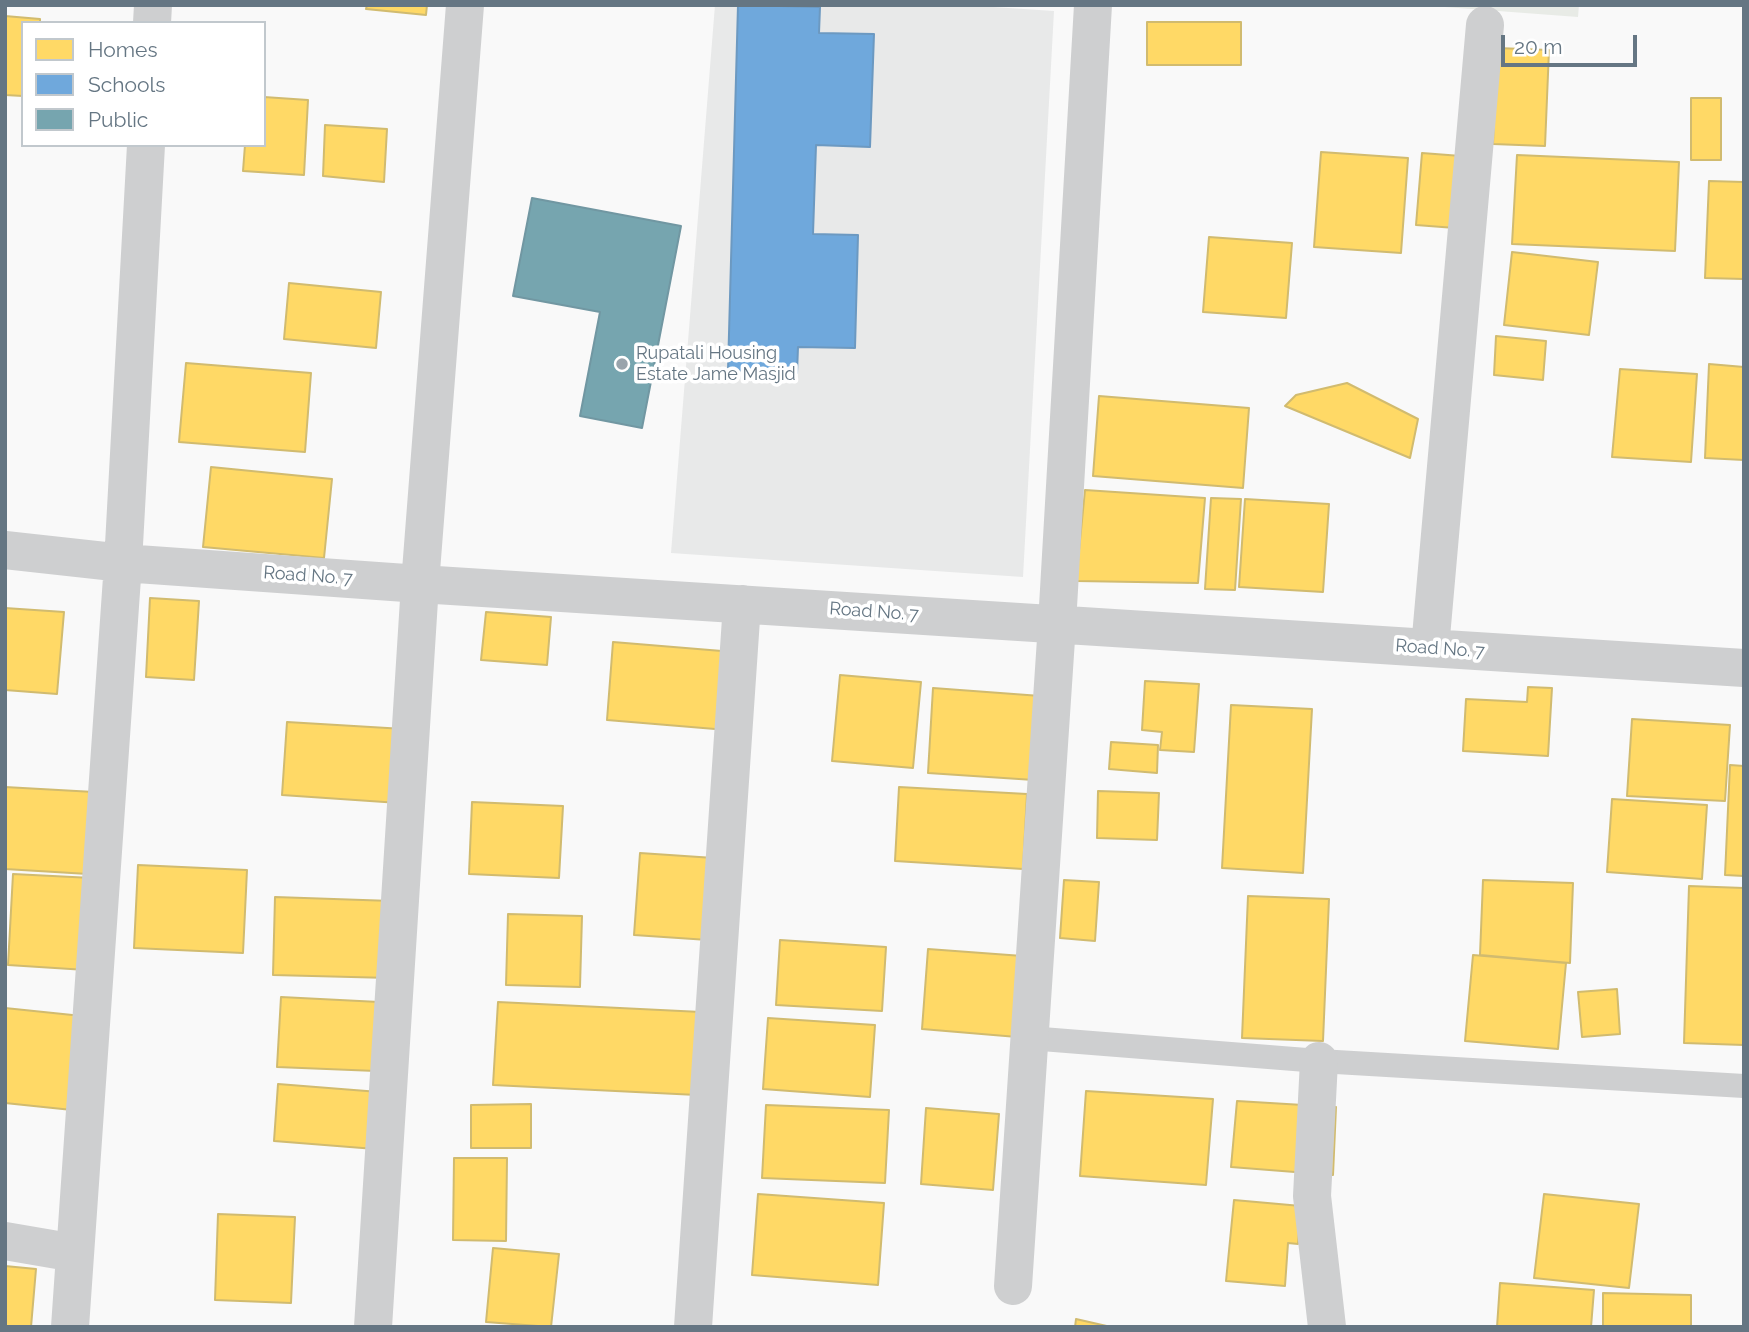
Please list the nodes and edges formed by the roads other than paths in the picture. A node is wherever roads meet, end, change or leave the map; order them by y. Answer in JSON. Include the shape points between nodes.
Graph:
{"nodes":[{"id":1,"x":465,"y":5,"type":"edge"},
{"id":2,"x":1093,"y":5,"type":"edge"},
{"id":3,"x":1485,"y":25,"type":"dead end"},
{"id":4,"x":146,"y":147,"type":"edge"},
{"id":5,"x":5,"y":550,"type":"edge"},
{"id":6,"x":123,"y":563,"type":"junction"},
{"id":7,"x":420,"y":584,"type":"junction"},
{"id":8,"x":742,"y":604,"type":"junction"},
{"id":9,"x":1057,"y":624,"type":"junction"},
{"id":10,"x":1430,"y":648,"type":"junction"},
{"id":11,"x":1744,"y":668,"type":"edge"},
{"id":12,"x":1029,"y":1038,"type":"junction"},
{"id":13,"x":1320,"y":1062,"type":"junction"},
{"id":14,"x":1744,"y":1086,"type":"edge"},
{"id":15,"x":5,"y":1241,"type":"edge"},
{"id":16,"x":75,"y":1254,"type":"junction"},
{"id":17,"x":1013,"y":1286,"type":"dead end"},
{"id":18,"x":71,"y":1327,"type":"edge"},
{"id":19,"x":373,"y":1327,"type":"edge"},
{"id":20,"x":693,"y":1327,"type":"edge"},
{"id":21,"x":1327,"y":1327,"type":"edge"}],
"edges":[{"from":1,"to":7,"type":"street"},
{"from":2,"to":9,"type":"street"},
{"from":3,"to":10,"type":"street"},
{"from":4,"to":6,"type":"street"},
{"from":5,"to":6,"type":"street","name":"Road No. 7"},
{"from":6,"to":7,"type":"street","name":"Road No. 7"},
{"from":6,"to":16,"type":"street"},
{"from":7,"to":8,"type":"street","name":"Road No. 7"},
{"from":7,"to":19,"type":"street"},
{"from":8,"to":9,"type":"street","name":"Road No. 7"},
{"from":8,"to":20,"type":"street"},
{"from":9,"to":10,"type":"street","name":"Road No. 7"},
{"from":9,"to":12,"type":"street"},
{"from":10,"to":11,"type":"street","name":"Road No. 7"},
{"from":12,"to":13,"type":"lane"},
{"from":12,"to":17,"type":"street"},
{"from":13,"to":14,"type":"lane"},
{"from":13,"to":21,"type":"street","via":[[1312,1196]]},
{"from":15,"to":16,"type":"street"},
{"from":16,"to":18,"type":"street"}]}
